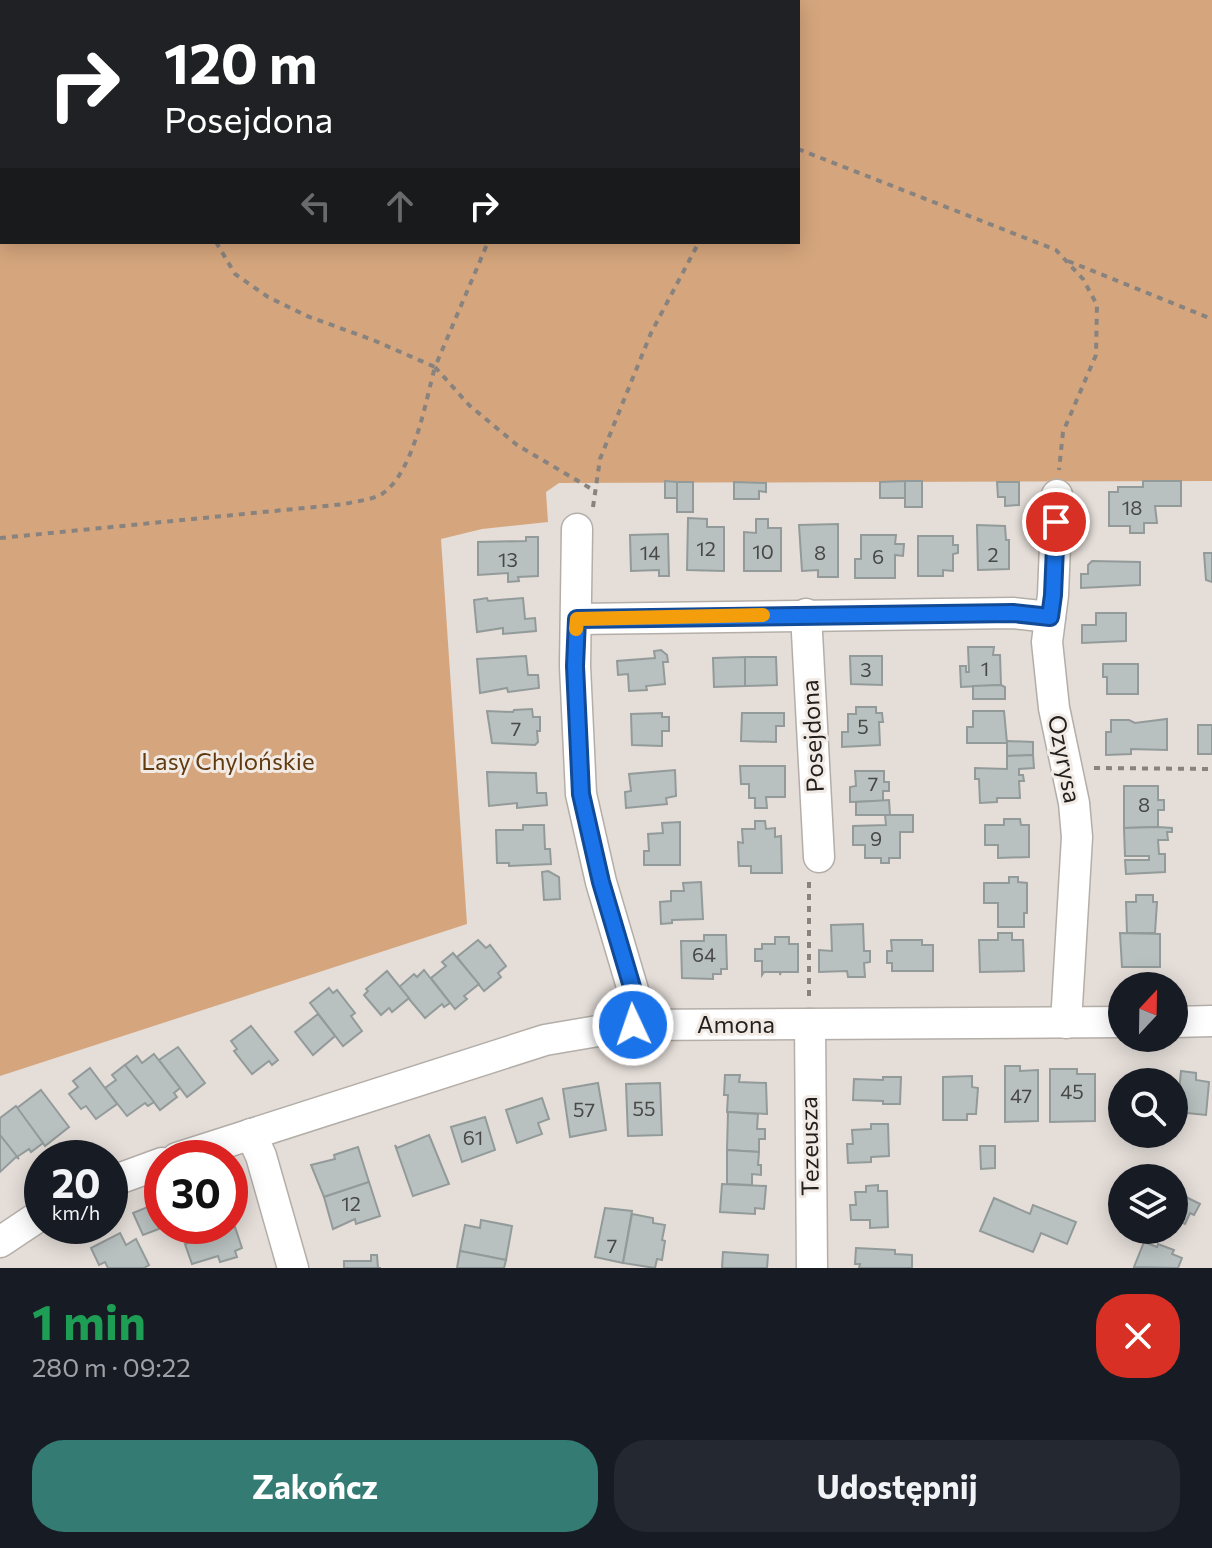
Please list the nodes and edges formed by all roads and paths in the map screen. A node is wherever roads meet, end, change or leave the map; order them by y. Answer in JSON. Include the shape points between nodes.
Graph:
{"nodes":[{"id":1,"x":800,"y":150,"type":"edge"},
{"id":2,"x":217,"y":244,"type":"edge"},
{"id":3,"x":487,"y":244,"type":"edge"},
{"id":4,"x":698,"y":244,"type":"edge"},
{"id":5,"x":1065,"y":260,"type":"junction"},
{"id":6,"x":1212,"y":319,"type":"edge"},
{"id":7,"x":435,"y":367,"type":"junction"},
{"id":8,"x":595,"y":491,"type":"junction"},
{"id":9,"x":1057,"y":495,"type":"joint"},
{"id":10,"x":577,"y":529,"type":"joint"},
{"id":11,"x":0,"y":538,"type":"edge"},
{"id":12,"x":806,"y":614,"type":"junction"},
{"id":13,"x":1050,"y":617,"type":"junction"},
{"id":14,"x":577,"y":619,"type":"junction"},
{"id":15,"x":1067,"y":768,"type":"junction"},
{"id":16,"x":1212,"y":769,"type":"edge"},
{"id":17,"x":819,"y":857,"type":"joint"},
{"id":18,"x":1212,"y":1021,"type":"edge"},
{"id":19,"x":1108,"y":1022,"type":"edge"},
{"id":20,"x":1188,"y":1022,"type":"edge"},
{"id":21,"x":1066,"y":1023,"type":"junction"},
{"id":22,"x":810,"y":1024,"type":"junction"},
{"id":23,"x":633,"y":1025,"type":"junction"},
{"id":24,"x":251,"y":1134,"type":"junction"},
{"id":25,"x":232,"y":1140,"type":"edge"},
{"id":26,"x":24,"y":1226,"type":"edge"},
{"id":27,"x":0,"y":1242,"type":"edge"},
{"id":28,"x":293,"y":1268,"type":"edge"},
{"id":29,"x":812,"y":1268,"type":"edge"}],
"edges":[{"from":1,"to":5,"type":"path","via":[[1056,250]]},
{"from":2,"to":7,"type":"path","via":[[235,274],[268,297]]},
{"from":3,"to":7,"type":"path"},
{"from":4,"to":8,"type":"path","via":[[651,333],[600,459]]},
{"from":5,"to":6,"type":"path"},
{"from":5,"to":9,"type":"path","via":[[1097,305],[1096,355],[1063,432]]},
{"from":7,"to":8,"type":"path","via":[[469,405],[517,445]]},
{"from":7,"to":11,"type":"path","via":[[413,447],[381,494],[345,504]]},
{"from":8,"to":10,"type":"path","via":[[592,509]]},
{"from":9,"to":13,"type":"street","name":"Ozyrysa"},
{"from":10,"to":14,"type":"street"},
{"from":12,"to":13,"type":"street"},
{"from":12,"to":14,"type":"street"},
{"from":12,"to":17,"type":"street","name":"Posejdona"},
{"from":13,"to":15,"type":"street","name":"Ozyrysa","via":[[1051,683]]},
{"from":14,"to":23,"type":"street","via":[[581,794],[635,997]]},
{"from":15,"to":16,"type":"path"},
{"from":15,"to":21,"type":"street","name":"Ozyrysa","via":[[1077,837]]},
{"from":17,"to":22,"type":"path","via":[[808,864]]},
{"from":18,"to":20,"type":"street"},
{"from":19,"to":21,"type":"street","name":"Amona"},
{"from":21,"to":22,"type":"street","name":"Amona"},
{"from":22,"to":23,"type":"street","name":"Amona"},
{"from":22,"to":29,"type":"street","name":"Tezeusza"},
{"from":23,"to":24,"type":"street","name":"Amona","via":[[545,1040]]},
{"from":24,"to":25,"type":"street","name":"Amona"},
{"from":24,"to":28,"type":"street"},
{"from":26,"to":27,"type":"street"}]}
